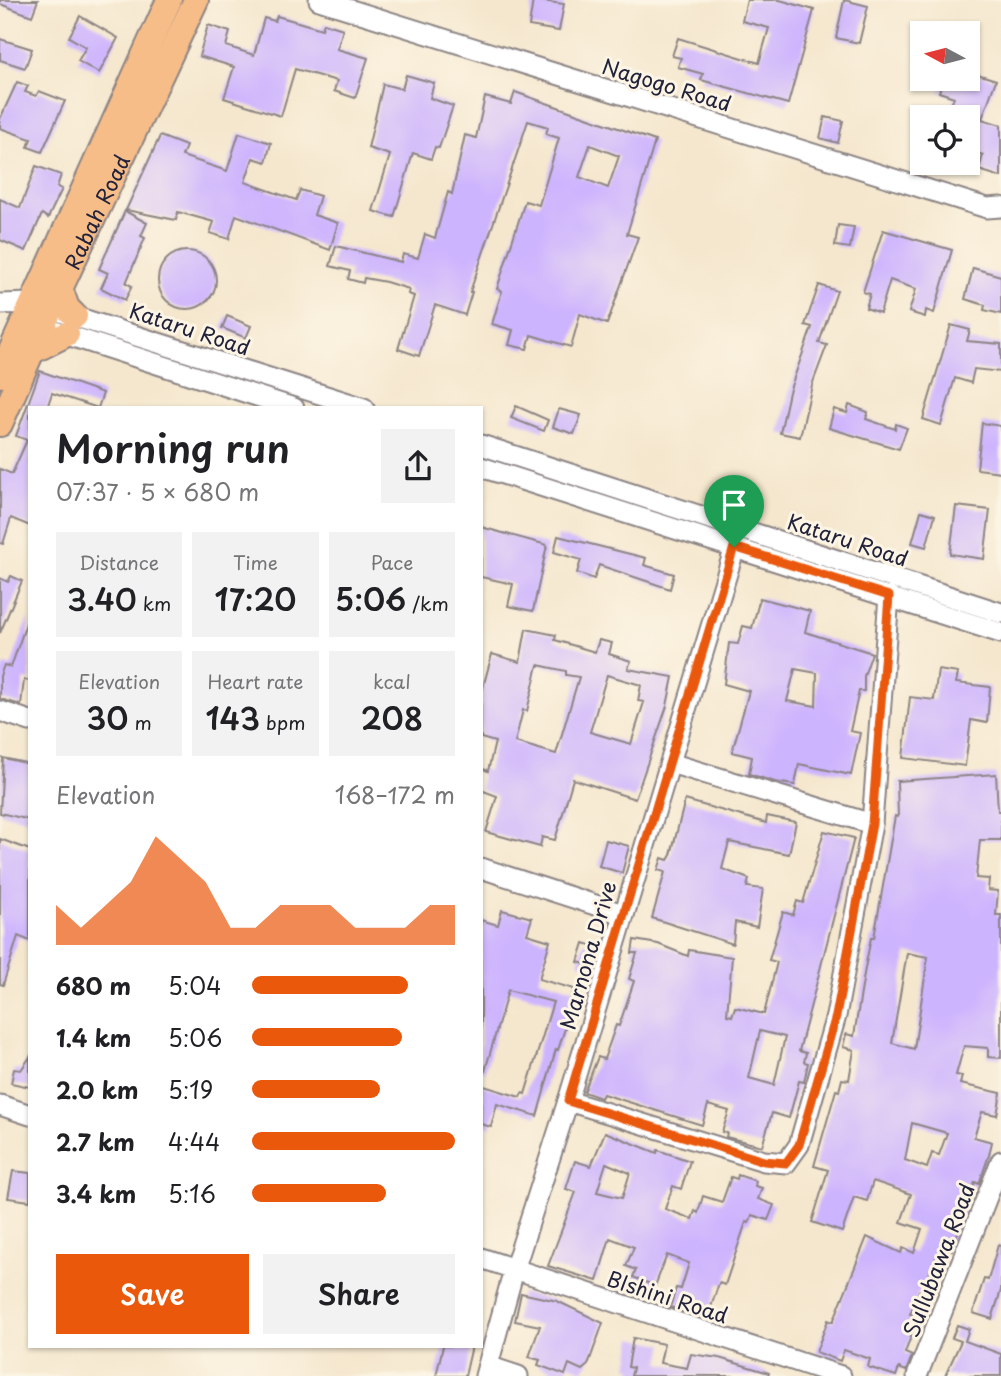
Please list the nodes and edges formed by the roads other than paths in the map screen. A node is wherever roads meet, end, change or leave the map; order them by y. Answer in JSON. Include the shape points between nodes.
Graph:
{"nodes":[{"id":1,"x":169,"y":0,"type":"edge"},
{"id":2,"x":196,"y":0,"type":"edge"},
{"id":3,"x":319,"y":0,"type":"edge"},
{"id":4,"x":1001,"y":207,"type":"edge"},
{"id":5,"x":0,"y":306,"type":"edge"},
{"id":6,"x":50,"y":314,"type":"junction"},
{"id":7,"x":0,"y":374,"type":"edge"},
{"id":8,"x":289,"y":406,"type":"edge"},
{"id":9,"x":357,"y":406,"type":"edge"},
{"id":10,"x":0,"y":424,"type":"edge"},
{"id":11,"x":483,"y":446,"type":"edge"},
{"id":12,"x":483,"y":468,"type":"edge"},
{"id":13,"x":734,"y":547,"type":"junction"},
{"id":14,"x":889,"y":596,"type":"junction"},
{"id":15,"x":1001,"y":612,"type":"edge"},
{"id":16,"x":1001,"y":633,"type":"edge"},
{"id":17,"x":0,"y":711,"type":"edge"},
{"id":18,"x":28,"y":720,"type":"edge"},
{"id":19,"x":670,"y":763,"type":"junction"},
{"id":20,"x":872,"y":824,"type":"junction"},
{"id":21,"x":483,"y":869,"type":"edge"},
{"id":22,"x":623,"y":914,"type":"junction"},
{"id":23,"x":568,"y":1101,"type":"junction"},
{"id":24,"x":0,"y":1105,"type":"edge"},
{"id":25,"x":28,"y":1114,"type":"edge"},
{"id":26,"x":1001,"y":1161,"type":"edge"},
{"id":27,"x":483,"y":1259,"type":"edge"},
{"id":28,"x":514,"y":1270,"type":"junction"},
{"id":29,"x":791,"y":1368,"type":"edge"},
{"id":30,"x":486,"y":1371,"type":"edge"},
{"id":31,"x":518,"y":1376,"type":"edge"},
{"id":32,"x":841,"y":1376,"type":"edge"},
{"id":33,"x":917,"y":1376,"type":"edge"}],
"edges":[{"from":1,"to":6,"type":"main road","name":"Rabah Road"},
{"from":2,"to":6,"type":"main road","name":"Rabah Road"},
{"from":3,"to":4,"type":"street","name":"Nagogo Road","via":[[987,208]]},
{"from":5,"to":6,"type":"street","name":"Kataru Road"},
{"from":6,"to":7,"type":"main road","name":"Rabah Road"},
{"from":6,"to":8,"type":"street","name":"Kataru Road"},
{"from":6,"to":9,"type":"street","name":"Kataru Road"},
{"from":6,"to":10,"type":"main road","name":"Rabah Road"},
{"from":11,"to":15,"type":"street","name":"Kataru Road"},
{"from":12,"to":13,"type":"street","name":"Kataru Road"},
{"from":13,"to":14,"type":"street","name":"Kataru Road"},
{"from":13,"to":19,"type":"street","name":"Marnona Drive"},
{"from":14,"to":16,"type":"street","name":"Kataru Road"},
{"from":14,"to":20,"type":"street"},
{"from":17,"to":18,"type":"street"},
{"from":19,"to":20,"type":"street"},
{"from":19,"to":22,"type":"street","name":"Marnona Drive"},
{"from":20,"to":23,"type":"street","via":[[836,1016],[799,1145],[786,1163],[764,1161]]},
{"from":21,"to":22,"type":"street"},
{"from":22,"to":23,"type":"street","name":"Marnona Drive"},
{"from":23,"to":28,"type":"street","name":"Marnona Drive"},
{"from":24,"to":25,"type":"street"},
{"from":26,"to":33,"type":"street","name":"Sullubawa Road"},
{"from":27,"to":28,"type":"street","name":"BIshini Road"},
{"from":28,"to":29,"type":"street","name":"BIshini Road"},
{"from":28,"to":30,"type":"street","name":"Marnona Drive"},
{"from":29,"to":32,"type":"street","name":"BIshini Road"},
{"from":30,"to":31,"type":"street"}]}
